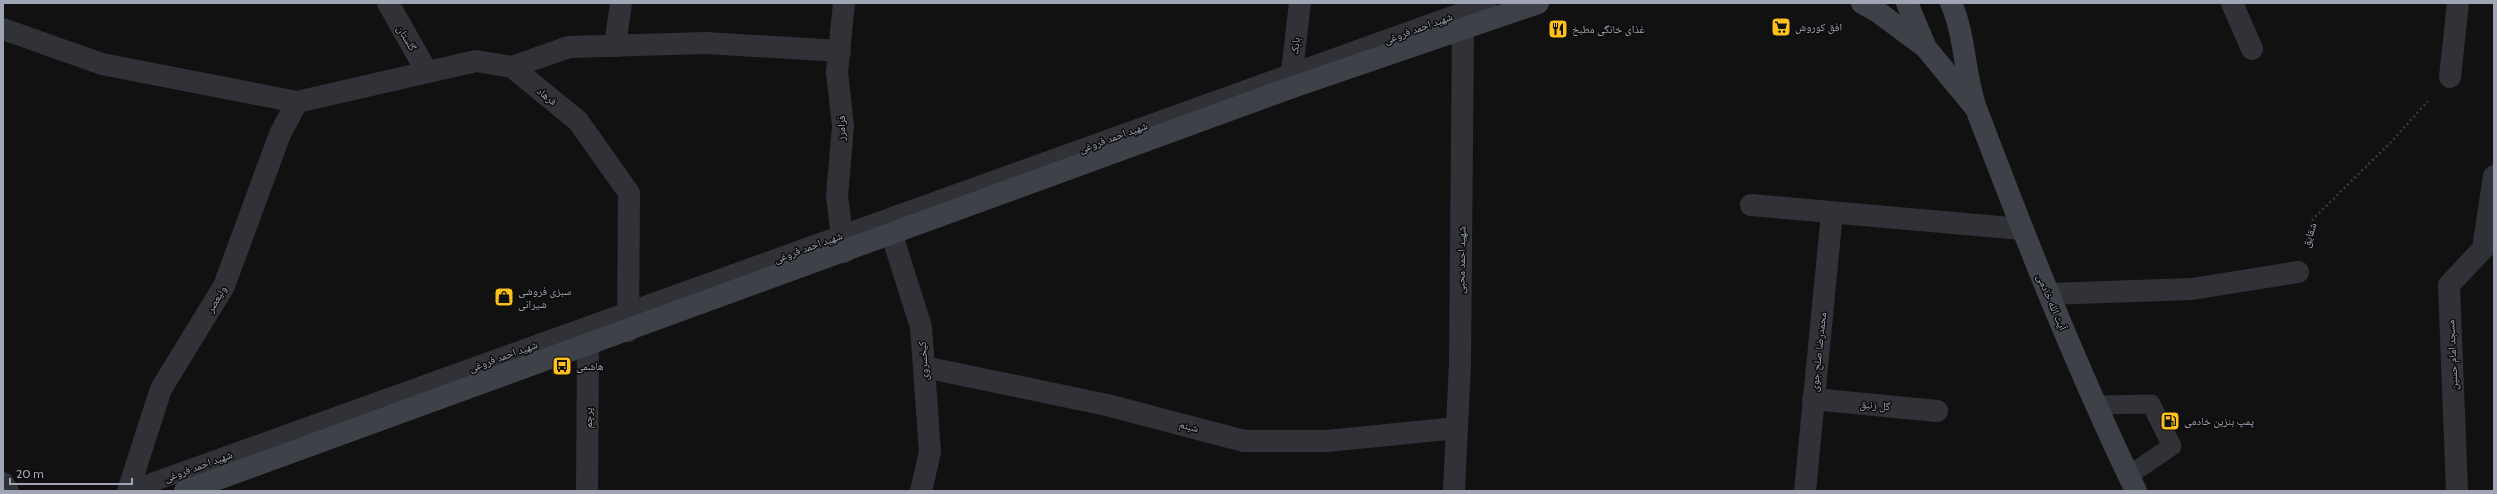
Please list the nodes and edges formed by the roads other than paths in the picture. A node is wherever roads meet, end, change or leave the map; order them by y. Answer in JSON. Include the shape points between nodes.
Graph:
{"nodes":[{"id":1,"x":388,"y":3,"type":"edge"},
{"id":2,"x":621,"y":3,"type":"edge"},
{"id":3,"x":844,"y":3,"type":"edge"},
{"id":4,"x":1300,"y":3,"type":"edge"},
{"id":5,"x":1487,"y":3,"type":"edge"},
{"id":6,"x":1538,"y":3,"type":"edge"},
{"id":7,"x":1862,"y":3,"type":"edge"},
{"id":8,"x":1907,"y":3,"type":"edge"},
{"id":9,"x":2232,"y":3,"type":"edge"},
{"id":10,"x":2458,"y":3,"type":"edge"},
{"id":11,"x":1954,"y":8,"type":"edge"},
{"id":12,"x":3,"y":29,"type":"edge"},
{"id":13,"x":1463,"y":29,"type":"junction"},
{"id":14,"x":615,"y":46,"type":"junction"},
{"id":15,"x":1926,"y":48,"type":"junction"},
{"id":16,"x":2252,"y":49,"type":"dead end"},
{"id":17,"x":840,"y":51,"type":"junction"},
{"id":18,"x":512,"y":67,"type":"junction"},
{"id":19,"x":427,"y":72,"type":"junction"},
{"id":20,"x":2450,"y":77,"type":"road end"},
{"id":21,"x":1290,"y":88,"type":"junction"},
{"id":22,"x":297,"y":102,"type":"junction"},
{"id":23,"x":1976,"y":109,"type":"junction"},
{"id":24,"x":2494,"y":176,"type":"edge"},
{"id":25,"x":1751,"y":205,"type":"dead end"},
{"id":26,"x":1832,"y":213,"type":"junction"},
{"id":27,"x":2021,"y":229,"type":"junction"},
{"id":28,"x":892,"y":235,"type":"junction"},
{"id":29,"x":2488,"y":243,"type":"edge"},
{"id":30,"x":844,"y":252,"type":"junction"},
{"id":31,"x":2298,"y":272,"type":"road end"},
{"id":32,"x":2049,"y":294,"type":"junction"},
{"id":33,"x":628,"y":331,"type":"junction"},
{"id":34,"x":588,"y":346,"type":"junction"},
{"id":35,"x":924,"y":368,"type":"junction"},
{"id":36,"x":1813,"y":399,"type":"junction"},
{"id":37,"x":2097,"y":405,"type":"junction"},
{"id":38,"x":1937,"y":411,"type":"dead end"},
{"id":39,"x":1457,"y":428,"type":"junction"},
{"id":40,"x":3,"y":483,"type":"edge"},
{"id":41,"x":2132,"y":484,"type":"edge"},
{"id":42,"x":8,"y":491,"type":"edge"},
{"id":43,"x":128,"y":491,"type":"edge"},
{"id":44,"x":185,"y":491,"type":"edge"},
{"id":45,"x":587,"y":491,"type":"edge"},
{"id":46,"x":921,"y":491,"type":"edge"},
{"id":47,"x":1454,"y":491,"type":"edge"},
{"id":48,"x":1805,"y":491,"type":"edge"},
{"id":49,"x":2457,"y":491,"type":"edge"}],
"edges":[{"from":1,"to":19,"type":"street","name":"گلستان"},
{"from":2,"to":14,"type":"street"},
{"from":3,"to":17,"type":"street","name":"فرامرز"},
{"from":4,"to":21,"type":"street","name":"بابک"},
{"from":5,"to":43,"type":"lane","name":"شهید احمد فروغی"},
{"from":6,"to":13,"type":"main road","name":"شهید احمد فروغی"},
{"from":7,"to":15,"type":"main road"},
{"from":8,"to":15,"type":"main road","name":"آیت الله خادمی"},
{"from":9,"to":16,"type":"street"},
{"from":10,"to":20,"type":"street"},
{"from":11,"to":23,"type":"main road","name":"آیت الله خادمی"},
{"from":12,"to":22,"type":"street","via":[[102,64]]},
{"from":13,"to":21,"type":"main road","name":"شهید احمد فروغی"},
{"from":13,"to":39,"type":"street","name":"شهید احمد محبی","via":[[1460,363]]},
{"from":14,"to":17,"type":"street","via":[[706,43]]},
{"from":14,"to":18,"type":"street","via":[[569,47]]},
{"from":15,"to":23,"type":"main road","name":"آیت الله خادمی"},
{"from":17,"to":30,"type":"street","name":"فرامرز","via":[[837,72],[843,126],[837,196]]},
{"from":18,"to":19,"type":"street","name":"فرهاد","via":[[476,61]]},
{"from":18,"to":33,"type":"street","name":"فرهاد","via":[[578,121],[629,193]]},
{"from":19,"to":22,"type":"street","name":"فرهاد"},
{"from":21,"to":28,"type":"main road","name":"شهید احمد فروغی"},
{"from":22,"to":43,"type":"street","name":"ولیعصر","via":[[280,134],[224,286],[161,389]]},
{"from":23,"to":27,"type":"main road","name":"آیت الله خادمی"},
{"from":24,"to":29,"type":"street"},
{"from":25,"to":26,"type":"street"},
{"from":26,"to":27,"type":"street"},
{"from":26,"to":36,"type":"street","name":"محمدرضا صلح جوی"},
{"from":27,"to":32,"type":"main road","name":"آیت الله خادمی"},
{"from":28,"to":30,"type":"main road","name":"شهید احمد فروغی"},
{"from":28,"to":35,"type":"street","name":"کیخسروی","via":[[921,327]]},
{"from":29,"to":49,"type":"street","name":"مسجد امام حسین","via":[[2449,285]]},
{"from":30,"to":33,"type":"main road","name":"شهید احمد فروغی"},
{"from":31,"to":32,"type":"street","via":[[2192,289]]},
{"from":32,"to":37,"type":"main road","name":"آیت الله خادمی"},
{"from":33,"to":34,"type":"main road","name":"شهید احمد فروغی"},
{"from":34,"to":44,"type":"main road","name":"شهید احمد فروغی"},
{"from":34,"to":45,"type":"street","name":"پرچم"},
{"from":35,"to":39,"type":"street","name":"شبنم","via":[[1107,405],[1244,440],[1326,441]]},
{"from":35,"to":46,"type":"street","name":"کیخسروی","via":[[930,452]]},
{"from":36,"to":38,"type":"street","name":"گل زنبق"},
{"from":36,"to":48,"type":"street","name":"محمدرضا صلح جوی"},
{"from":37,"to":41,"type":"main road","name":"آیت الله خادمی"},
{"from":37,"to":41,"type":"lane","via":[[2151,404],[2172,446]]},
{"from":39,"to":47,"type":"street","name":"شهید احمد محبی"},
{"from":40,"to":42,"type":"street"}]}
